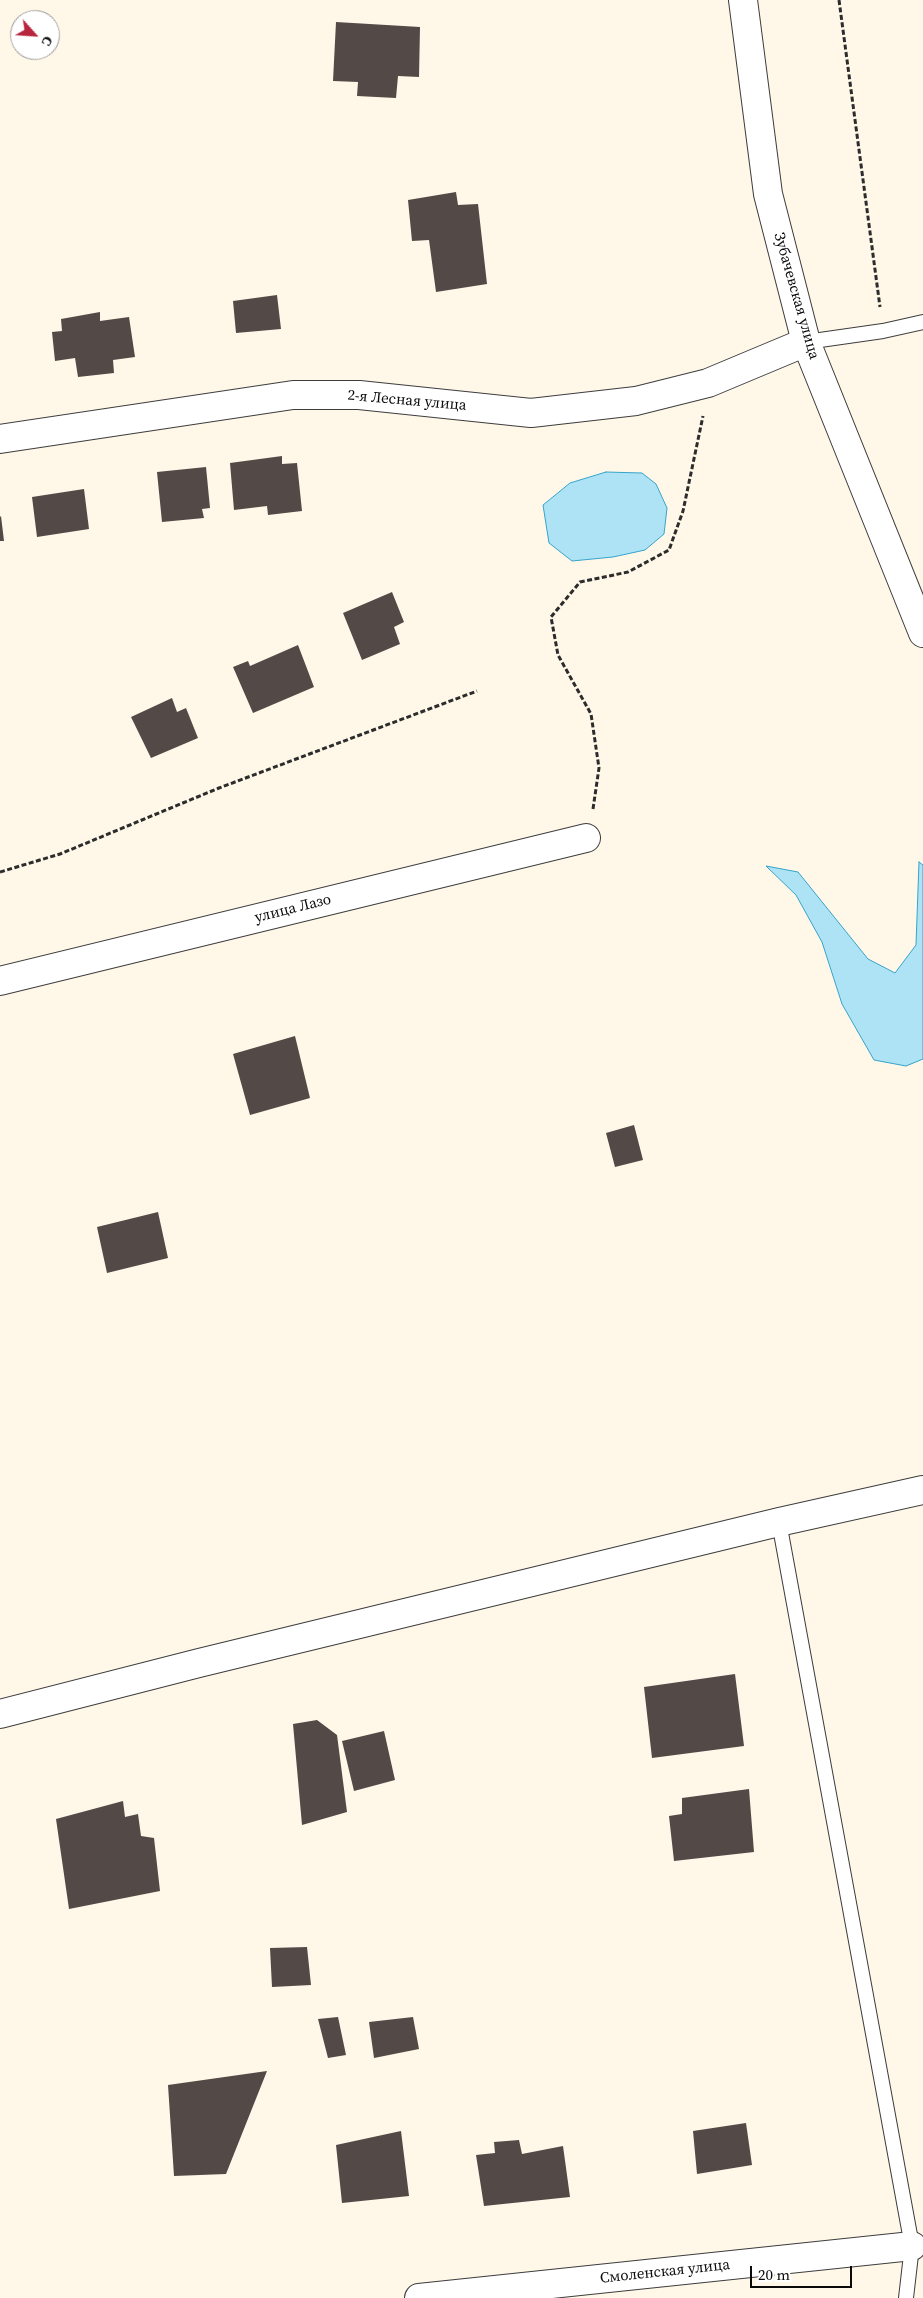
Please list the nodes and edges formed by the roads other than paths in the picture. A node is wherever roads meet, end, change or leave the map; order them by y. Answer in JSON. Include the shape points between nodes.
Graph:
{"nodes":[{"id":1,"x":743,"y":0,"type":"edge"},
{"id":2,"x":923,"y":322,"type":"edge"},
{"id":3,"x":806,"y":342,"type":"junction"},
{"id":4,"x":0,"y":439,"type":"edge"},
{"id":5,"x":923,"y":633,"type":"edge"},
{"id":6,"x":586,"y":838,"type":"road end"},
{"id":7,"x":0,"y":981,"type":"edge"},
{"id":8,"x":923,"y":1490,"type":"edge"},
{"id":9,"x":779,"y":1522,"type":"junction"},
{"id":10,"x":0,"y":1714,"type":"edge"},
{"id":11,"x":912,"y":2246,"type":"junction"},
{"id":12,"x":419,"y":2298,"type":"edge"},
{"id":13,"x":906,"y":2298,"type":"edge"}],
"edges":[{"from":1,"to":3,"type":"street","name":"Зубачевская улица","via":[[768,194]]},
{"from":2,"to":3,"type":"lane"},
{"from":3,"to":4,"type":"street","name":"2-я Лесная улица","via":[[708,383],[636,401],[531,412],[360,395],[293,395]]},
{"from":3,"to":5,"type":"street","name":"Зубачевская улица"},
{"from":6,"to":7,"type":"street","name":"улица Лазо"},
{"from":8,"to":9,"type":"street"},
{"from":9,"to":10,"type":"street"},
{"from":9,"to":11,"type":"lane"},
{"from":11,"to":12,"type":"street","name":"Смоленская улица"},
{"from":11,"to":13,"type":"lane"}]}
